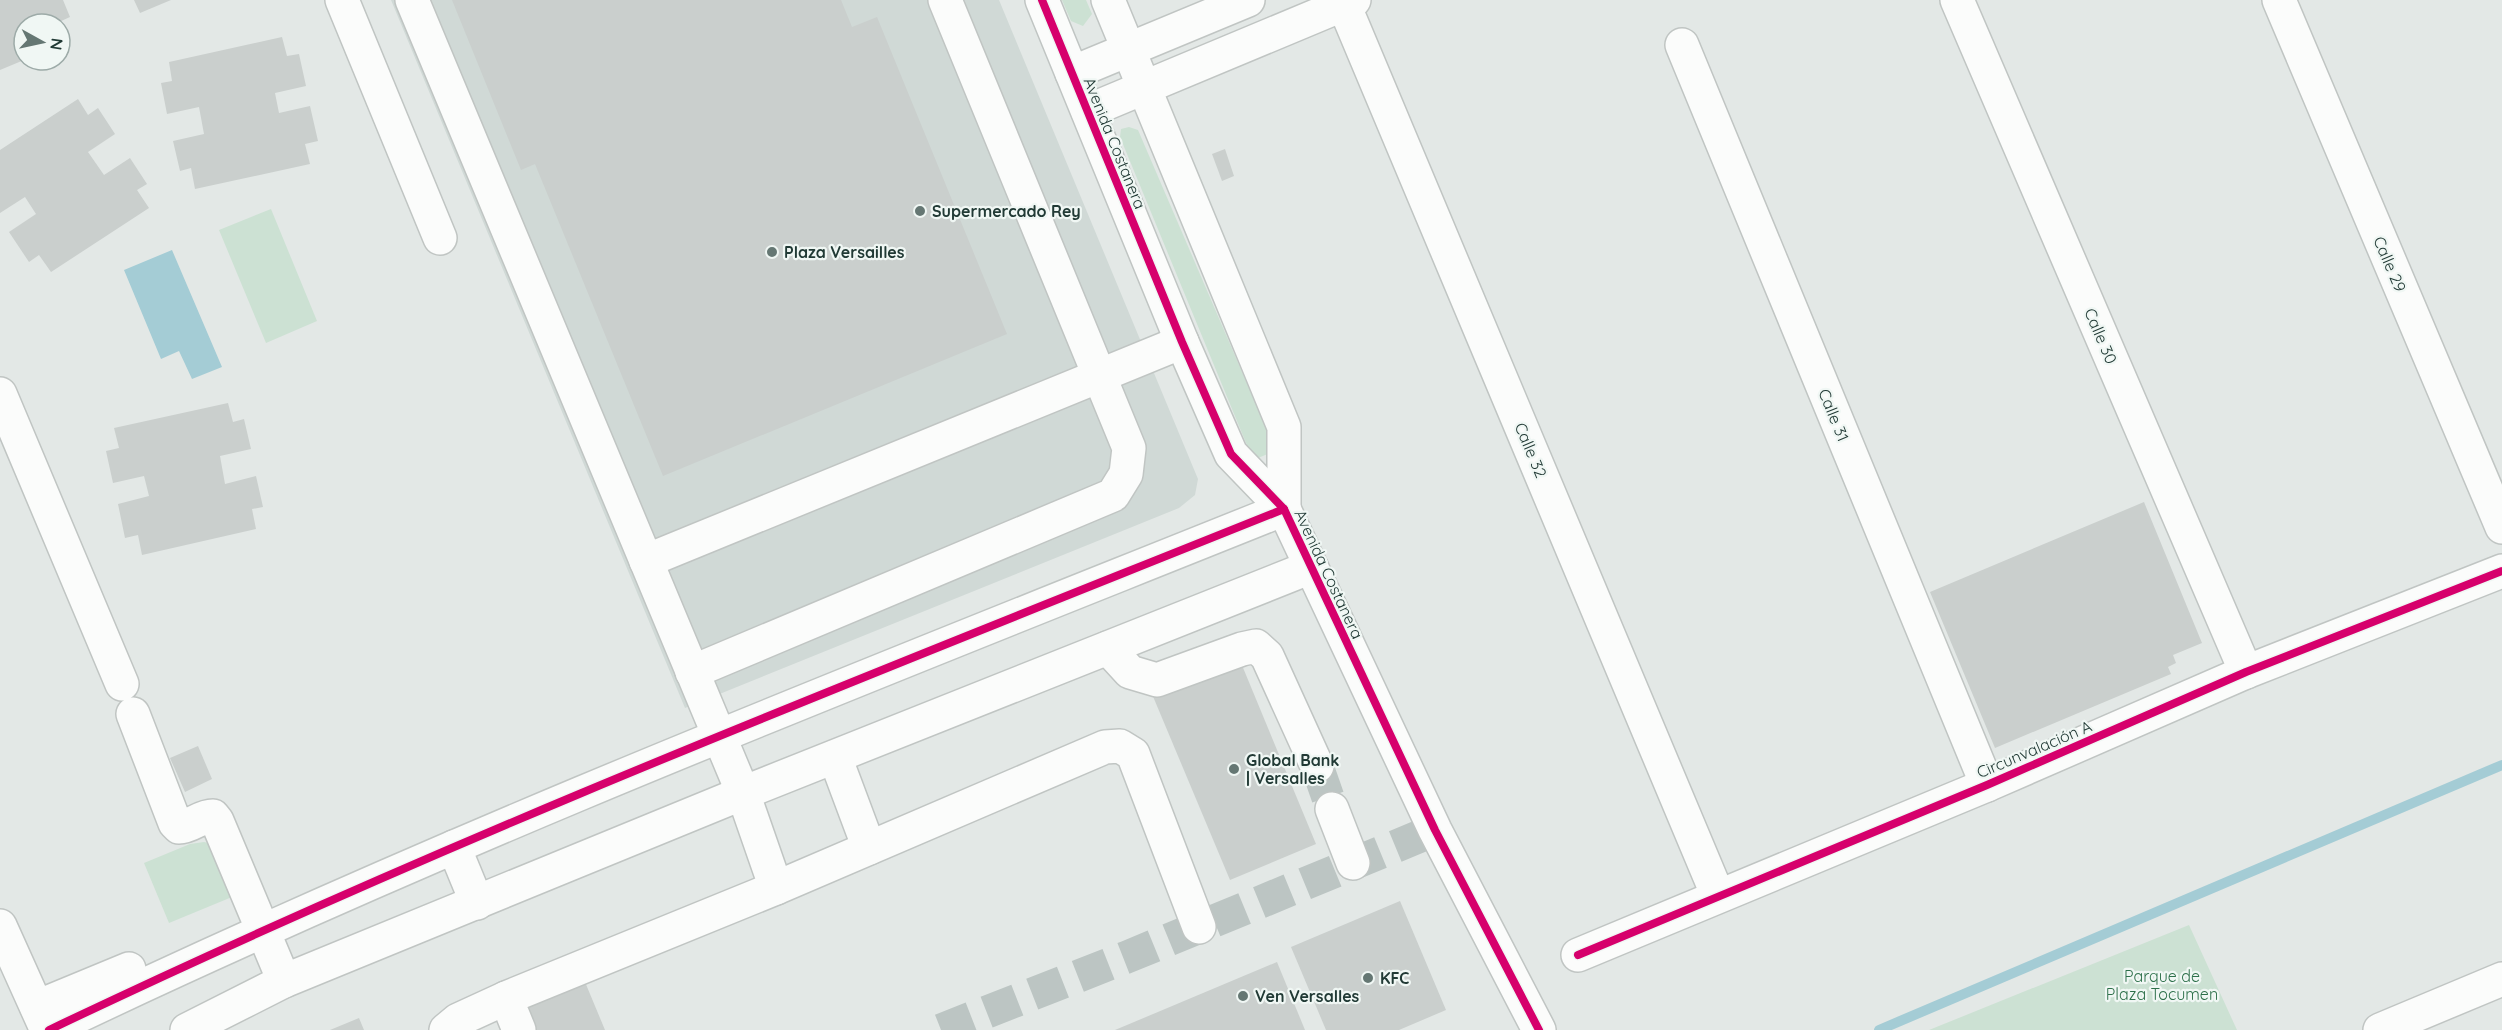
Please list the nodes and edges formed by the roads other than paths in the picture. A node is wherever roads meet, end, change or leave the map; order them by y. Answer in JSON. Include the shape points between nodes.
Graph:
{"nodes":[{"id":1,"x":342,"y":0,"type":"edge"},
{"id":2,"x":412,"y":0,"type":"edge"},
{"id":3,"x":945,"y":0,"type":"edge"},
{"id":4,"x":1042,"y":0,"type":"edge"},
{"id":5,"x":1108,"y":0,"type":"edge"},
{"id":6,"x":1248,"y":0,"type":"edge"},
{"id":7,"x":1956,"y":0,"type":"edge"},
{"id":8,"x":2279,"y":0,"type":"edge"},
{"id":9,"x":1347,"y":1,"type":"edge"},
{"id":10,"x":1682,"y":45,"type":"dead end"},
{"id":11,"x":1129,"y":50,"type":"junction"},
{"id":12,"x":1072,"y":73,"type":"junction"},
{"id":13,"x":1144,"y":88,"type":"junction"},
{"id":14,"x":1088,"y":111,"type":"junction"},
{"id":15,"x":440,"y":238,"type":"dead end"},
{"id":16,"x":1182,"y":342,"type":"junction"},
{"id":17,"x":1099,"y":375,"type":"junction"},
{"id":18,"x":0,"y":394,"type":"edge"},
{"id":19,"x":1284,"y":509,"type":"junction"},
{"id":20,"x":2502,"y":527,"type":"edge"},
{"id":21,"x":646,"y":561,"type":"junction"},
{"id":22,"x":1311,"y":567,"type":"junction"},
{"id":23,"x":2502,"y":571,"type":"edge"},
{"id":24,"x":1108,"y":648,"type":"junction"},
{"id":25,"x":692,"y":672,"type":"junction"},
{"id":26,"x":2246,"y":672,"type":"junction"},
{"id":27,"x":719,"y":736,"type":"junction"},
{"id":28,"x":835,"y":757,"type":"junction"},
{"id":29,"x":1317,"y":766,"type":"tunnel mouth"},
{"id":30,"x":1987,"y":784,"type":"junction"},
{"id":31,"x":743,"y":794,"type":"junction"},
{"id":32,"x":1332,"y":809,"type":"tunnel mouth"},
{"id":33,"x":454,"y":847,"type":"junction"},
{"id":34,"x":869,"y":848,"type":"junction"},
{"id":35,"x":1353,"y":863,"type":"dead end"},
{"id":36,"x":776,"y":888,"type":"junction"},
{"id":37,"x":1718,"y":896,"type":"junction"},
{"id":38,"x":477,"y":903,"type":"junction"},
{"id":39,"x":0,"y":926,"type":"edge"},
{"id":40,"x":1198,"y":927,"type":"dead end"},
{"id":41,"x":262,"y":933,"type":"junction"},
{"id":42,"x":1578,"y":955,"type":"dead end"},
{"id":43,"x":2502,"y":979,"type":"edge"},
{"id":44,"x":284,"y":981,"type":"junction"},
{"id":45,"x":506,"y":998,"type":"junction"},
{"id":46,"x":44,"y":1022,"type":"edge"},
{"id":47,"x":186,"y":1030,"type":"edge"},
{"id":48,"x":446,"y":1030,"type":"edge"},
{"id":49,"x":519,"y":1030,"type":"edge"},
{"id":50,"x":1539,"y":1030,"type":"edge"},
{"id":51,"x":2380,"y":1030,"type":"edge"}],
"edges":[{"from":1,"to":15,"type":"street"},
{"from":2,"to":21,"type":"street"},
{"from":3,"to":17,"type":"street"},
{"from":4,"to":12,"type":"street","name":"Avenida Costanera"},
{"from":5,"to":11,"type":"street","name":"Avenida Costanera"},
{"from":6,"to":11,"type":"street"},
{"from":7,"to":26,"type":"street","name":"Calle 30"},
{"from":8,"to":20,"type":"street","name":"Calle 29"},
{"from":9,"to":13,"type":"street"},
{"from":9,"to":37,"type":"street","name":"Calle 32"},
{"from":10,"to":30,"type":"street","name":"Calle 31"},
{"from":11,"to":12,"type":"street"},
{"from":11,"to":13,"type":"street","name":"Avenida Costanera"},
{"from":12,"to":14,"type":"street","name":"Avenida Costanera"},
{"from":13,"to":14,"type":"street"},
{"from":13,"to":19,"type":"street","name":"Avenida Costanera","via":[[1284,427]]},
{"from":14,"to":16,"type":"street","name":"Avenida Costanera"},
{"from":16,"to":17,"type":"street"},
{"from":16,"to":19,"type":"street","name":"Avenida Costanera","via":[[1230,454]]},
{"from":17,"to":21,"type":"street"},
{"from":17,"to":25,"type":"street","via":[[1129,448],[1126,474],[1113,495]]},
{"from":18,"to":41,"type":"street","via":[[128,699],[175,823],[184,827],[207,816],[217,821]]},
{"from":19,"to":22,"type":"street","name":"Avenida Costanera"},
{"from":19,"to":27,"type":"street"},
{"from":21,"to":25,"type":"street"},
{"from":22,"to":24,"type":"street"},
{"from":22,"to":50,"type":"street","name":"Avenida Costanera","via":[[1435,830]]},
{"from":23,"to":26,"type":"street","name":"Circunvalación A"},
{"from":24,"to":28,"type":"street"},
{"from":24,"to":29,"type":"street","via":[[1130,672],[1157,680],[1256,646],[1267,656]]},
{"from":25,"to":27,"type":"street"},
{"from":26,"to":30,"type":"street","name":"Circunvalación A"},
{"from":27,"to":31,"type":"street"},
{"from":27,"to":33,"type":"street"},
{"from":28,"to":31,"type":"street"},
{"from":28,"to":34,"type":"street"},
{"from":30,"to":37,"type":"street","name":"Circunvalación A"},
{"from":31,"to":36,"type":"street"},
{"from":31,"to":38,"type":"street"},
{"from":32,"to":35,"type":"street"},
{"from":33,"to":38,"type":"street"},
{"from":33,"to":41,"type":"street"},
{"from":34,"to":36,"type":"street"},
{"from":34,"to":40,"type":"street","via":[[1105,747],[1120,746],[1133,754]]},
{"from":36,"to":45,"type":"street"},
{"from":37,"to":42,"type":"street","name":"Circunvalación A"},
{"from":38,"to":44,"type":"street"},
{"from":39,"to":46,"type":"street"},
{"from":41,"to":44,"type":"street"},
{"from":41,"to":46,"type":"street","via":[[139,987]]},
{"from":43,"to":51,"type":"street"},
{"from":44,"to":47,"type":"street"},
{"from":45,"to":48,"type":"street","via":[[458,1020]]},
{"from":45,"to":49,"type":"street"}]}
